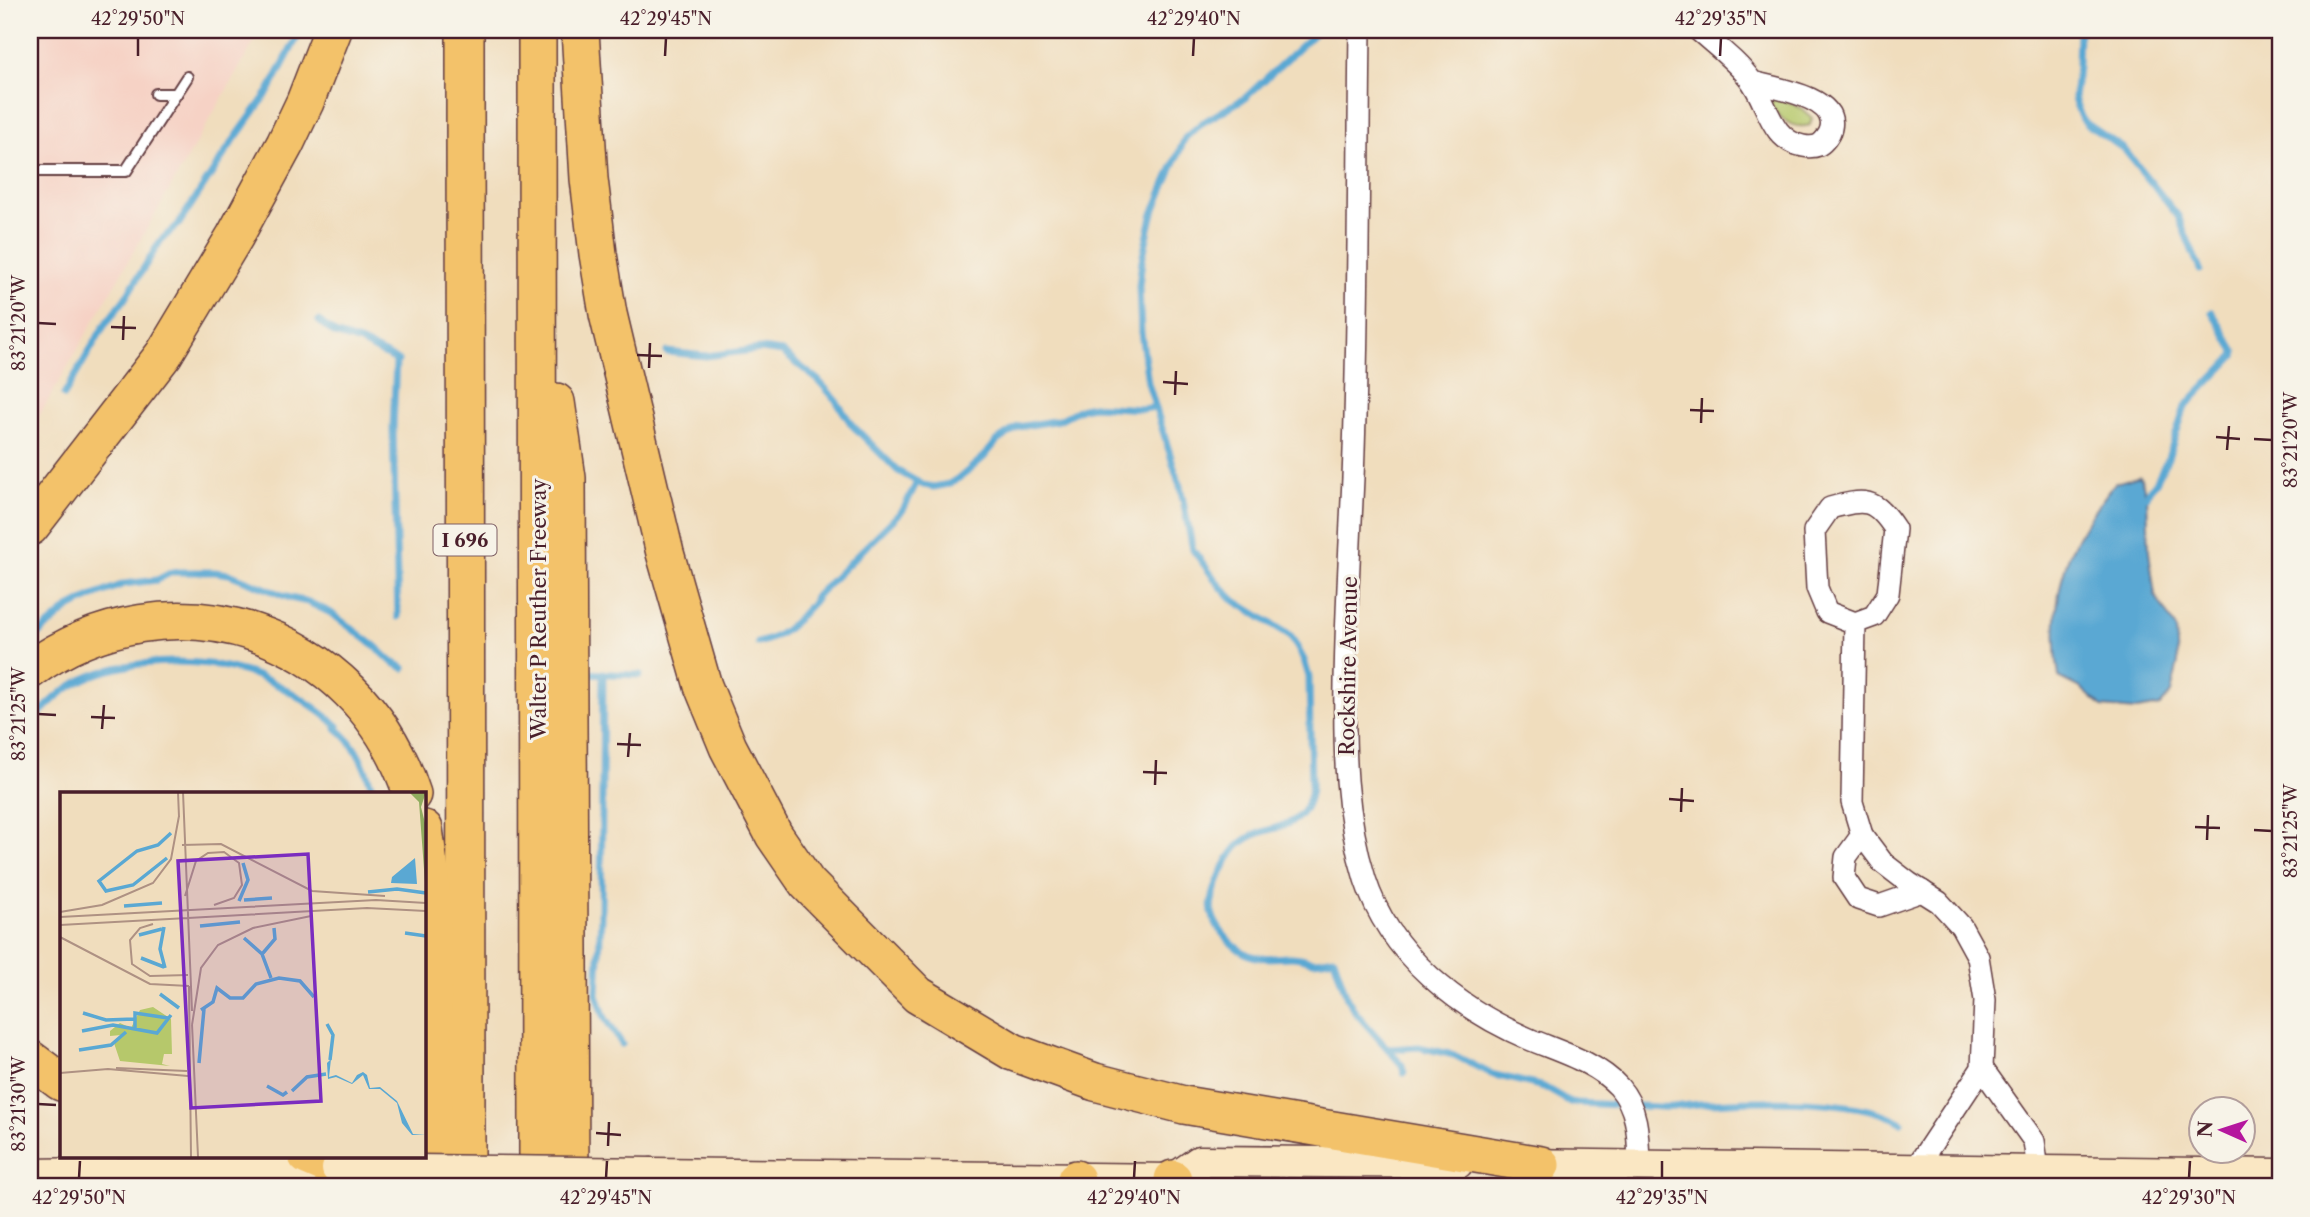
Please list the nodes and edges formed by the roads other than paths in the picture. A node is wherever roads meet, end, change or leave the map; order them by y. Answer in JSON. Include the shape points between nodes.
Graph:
{"nodes":[{"id":1,"x":333,"y":30,"type":"edge"},
{"id":2,"x":464,"y":30,"type":"edge"},
{"id":3,"x":537,"y":30,"type":"edge"},
{"id":4,"x":580,"y":30,"type":"edge"},
{"id":5,"x":1360,"y":30,"type":"edge"},
{"id":6,"x":1698,"y":30,"type":"edge"},
{"id":7,"x":187,"y":77,"type":"dead end"},
{"id":8,"x":1752,"y":82,"type":"dead end"},
{"id":9,"x":156,"y":94,"type":"dead end"},
{"id":10,"x":176,"y":94,"type":"junction"},
{"id":11,"x":30,"y":171,"type":"edge"},
{"id":12,"x":537,"y":265,"type":"junction"},
{"id":13,"x":30,"y":527,"type":"edge"},
{"id":14,"x":1855,"y":623,"type":"junction"},
{"id":15,"x":30,"y":670,"type":"edge"},
{"id":16,"x":412,"y":792,"type":"edge"},
{"id":17,"x":1863,"y":835,"type":"junction"},
{"id":18,"x":425,"y":836,"type":"edge"},
{"id":19,"x":1922,"y":891,"type":"junction"},
{"id":20,"x":30,"y":1059,"type":"edge"},
{"id":21,"x":1983,"y":1068,"type":"junction"},
{"id":22,"x":60,"y":1081,"type":"edge"},
{"id":23,"x":322,"y":1162,"type":"edge"},
{"id":24,"x":1639,"y":1166,"type":"junction"},
{"id":25,"x":1915,"y":1169,"type":"junction"},
{"id":26,"x":2038,"y":1170,"type":"junction"},
{"id":27,"x":30,"y":1174,"type":"edge"},
{"id":28,"x":2280,"y":1174,"type":"edge"},
{"id":29,"x":1543,"y":1176,"type":"edge"},
{"id":30,"x":1985,"y":1179,"type":"edge"},
{"id":31,"x":1076,"y":1183,"type":"edge"},
{"id":32,"x":1175,"y":1185,"type":"edge"},
{"id":33,"x":435,"y":1187,"type":"edge"},
{"id":34,"x":466,"y":1187,"type":"edge"},
{"id":35,"x":538,"y":1187,"type":"edge"},
{"id":36,"x":570,"y":1187,"type":"edge"}],
"edges":[{"from":1,"to":13,"type":"highway","via":[[285,144],[171,342]]},
{"from":2,"to":34,"type":"highway","number":"I 696"},
{"from":3,"to":12,"type":"highway","name":"Walter P Reuther Freeway"},
{"from":4,"to":29,"type":"highway","via":[[598,254],[665,553],[703,686],[728,747],[774,835],[807,883],[918,995],[1013,1052],[1095,1082],[1184,1105]]},
{"from":5,"to":24,"type":"street","name":"Rockshire Avenue","via":[[1345,726],[1347,794],[1355,842],[1381,916],[1425,972],[1496,1024],[1583,1061],[1619,1087],[1638,1128]]},
{"from":6,"to":8,"type":"street"},
{"from":7,"to":10,"type":"lane"},
{"from":9,"to":10,"type":"lane"},
{"from":10,"to":11,"type":"lane","via":[[126,171]]},
{"from":12,"to":35,"type":"highway","name":"Walter P Reuther Freeway"},
{"from":12,"to":36,"type":"highway","via":[[567,478]]},
{"from":14,"to":14,"type":"street","via":[[1874,616],[1888,594],[1895,529],[1883,510],[1861,500],[1830,508],[1814,531],[1817,588],[1827,612]]},
{"from":14,"to":17,"type":"street","via":[[1853,802]]},
{"from":15,"to":16,"type":"highway","via":[[50,655],[101,631],[152,620],[209,622],[260,632],[335,677],[376,718]]},
{"from":17,"to":19,"type":"street","via":[[1883,863]]},
{"from":17,"to":19,"type":"street","via":[[1846,857],[1844,878],[1858,899],[1878,906]]},
{"from":18,"to":33,"type":"highway","via":[[432,915]]},
{"from":19,"to":21,"type":"street","via":[[1961,926],[1978,957],[1984,1000]]},
{"from":20,"to":22,"type":"highway"},
{"from":21,"to":25,"type":"street"},
{"from":21,"to":26,"type":"street","via":[[2034,1141]]},
{"from":23,"to":27,"type":"main road"},
{"from":23,"to":31,"type":"main road","bridge":true},
{"from":24,"to":25,"type":"main road"},
{"from":24,"to":29,"type":"main road","via":[[1577,1165]]},
{"from":25,"to":30,"type":"main road"},
{"from":26,"to":28,"type":"main road"},
{"from":26,"to":30,"type":"main road"},
{"from":29,"to":32,"type":"main road","via":[[1199,1161]]},
{"from":31,"to":32,"type":"main road"}]}
